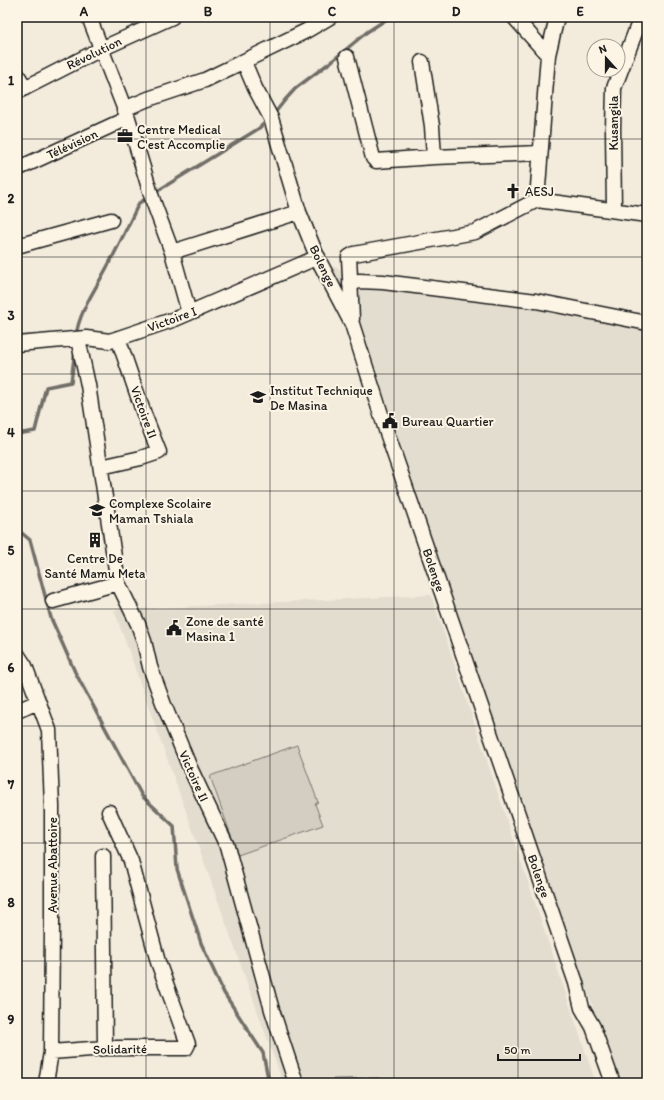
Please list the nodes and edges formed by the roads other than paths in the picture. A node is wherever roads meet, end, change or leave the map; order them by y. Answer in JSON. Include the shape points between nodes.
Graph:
{"nodes":[{"id":1,"x":89,"y":17,"type":"edge"},
{"id":2,"x":172,"y":17,"type":"edge"},
{"id":3,"x":330,"y":17,"type":"edge"},
{"id":4,"x":514,"y":17,"type":"edge"},
{"id":5,"x":557,"y":17,"type":"edge"},
{"id":6,"x":641,"y":17,"type":"edge"},
{"id":7,"x":101,"y":49,"type":"junction"},
{"id":8,"x":548,"y":55,"type":"junction"},
{"id":9,"x":347,"y":57,"type":"dead end"},
{"id":10,"x":244,"y":62,"type":"junction"},
{"id":11,"x":422,"y":62,"type":"dead end"},
{"id":12,"x":17,"y":74,"type":"edge"},
{"id":13,"x":21,"y":90,"type":"edge"},
{"id":14,"x":126,"y":113,"type":"junction"},
{"id":15,"x":540,"y":153,"type":"junction"},
{"id":16,"x":434,"y":157,"type":"junction"},
{"id":17,"x":17,"y":169,"type":"edge"},
{"id":18,"x":537,"y":200,"type":"junction"},
{"id":19,"x":614,"y":210,"type":"junction"},
{"id":20,"x":299,"y":212,"type":"junction"},
{"id":21,"x":647,"y":215,"type":"edge"},
{"id":22,"x":111,"y":220,"type":"dead end"},
{"id":23,"x":17,"y":246,"type":"edge"},
{"id":24,"x":172,"y":252,"type":"junction"},
{"id":25,"x":318,"y":257,"type":"junction"},
{"id":26,"x":350,"y":284,"type":"junction"},
{"id":27,"x":189,"y":313,"type":"junction"},
{"id":28,"x":647,"y":323,"type":"edge"},
{"id":29,"x":352,"y":324,"type":"junction"},
{"id":30,"x":118,"y":338,"type":"junction"},
{"id":31,"x":78,"y":339,"type":"junction"},
{"id":32,"x":17,"y":344,"type":"edge"},
{"id":33,"x":101,"y":468,"type":"junction"},
{"id":34,"x":118,"y":582,"type":"junction"},
{"id":35,"x":53,"y":601,"type":"dead end"},
{"id":36,"x":17,"y":654,"type":"edge"},
{"id":37,"x":38,"y":702,"type":"junction"},
{"id":38,"x":17,"y":711,"type":"edge"},
{"id":39,"x":109,"y":812,"type":"dead end"},
{"id":40,"x":103,"y":856,"type":"dead end"},
{"id":41,"x":105,"y":1048,"type":"junction"},
{"id":42,"x":51,"y":1052,"type":"junction"},
{"id":43,"x":46,"y":1083,"type":"edge"},
{"id":44,"x":296,"y":1083,"type":"edge"},
{"id":45,"x":613,"y":1083,"type":"edge"}],
"edges":[{"from":1,"to":7,"type":"street"},
{"from":2,"to":7,"type":"street","name":"Révolution"},
{"from":3,"to":10,"type":"street","name":"Télévision"},
{"from":4,"to":8,"type":"street"},
{"from":5,"to":8,"type":"street"},
{"from":6,"to":19,"type":"street","name":"Kusangila","via":[[614,88]]},
{"from":7,"to":13,"type":"street","name":"Révolution"},
{"from":7,"to":14,"type":"street"},
{"from":8,"to":15,"type":"street"},
{"from":9,"to":16,"type":"street","via":[[373,158],[376,161]]},
{"from":10,"to":14,"type":"street","name":"Télévision","via":[[205,80],[148,98]]},
{"from":10,"to":20,"type":"street","name":"Bolenge","via":[[272,118]]},
{"from":11,"to":16,"type":"street"},
{"from":12,"to":13,"type":"street"},
{"from":14,"to":17,"type":"street","name":"Télévision"},
{"from":14,"to":24,"type":"street","via":[[148,186]]},
{"from":15,"to":16,"type":"street"},
{"from":15,"to":18,"type":"street"},
{"from":18,"to":19,"type":"street"},
{"from":18,"to":26,"type":"street","via":[[476,232],[354,254],[349,257]]},
{"from":19,"to":21,"type":"street"},
{"from":20,"to":24,"type":"street"},
{"from":20,"to":25,"type":"street","name":"Bolenge"},
{"from":22,"to":23,"type":"street"},
{"from":24,"to":27,"type":"street"},
{"from":25,"to":27,"type":"street","name":"Victoire I"},
{"from":25,"to":29,"type":"street","name":"Bolenge"},
{"from":26,"to":28,"type":"street","via":[[359,281],[383,282],[536,301]]},
{"from":26,"to":29,"type":"street"},
{"from":27,"to":30,"type":"street","name":"Victoire I"},
{"from":29,"to":45,"type":"street","name":"Bolenge","via":[[576,983],[582,1008],[593,1027]]},
{"from":30,"to":31,"type":"street","name":"Victoire I"},
{"from":30,"to":33,"type":"street","name":"Victoire II","via":[[159,452]]},
{"from":31,"to":32,"type":"street","name":"Victoire I"},
{"from":31,"to":33,"type":"street","name":"Victoire II"},
{"from":33,"to":34,"type":"street","name":"Victoire II"},
{"from":34,"to":35,"type":"street"},
{"from":34,"to":44,"type":"street","name":"Victoire II","via":[[138,624],[150,667],[190,768],[227,846],[272,1010]]},
{"from":36,"to":37,"type":"street","name":"Avenue Abattoire","via":[[25,666]]},
{"from":37,"to":38,"type":"street"},
{"from":37,"to":42,"type":"street","name":"Avenue Abattoire","via":[[49,730],[52,806]]},
{"from":39,"to":41,"type":"street","name":"Solidarité","via":[[131,861],[158,962],[188,1046]]},
{"from":40,"to":41,"type":"street"},
{"from":41,"to":42,"type":"street","name":"Solidarité"},
{"from":42,"to":43,"type":"street","name":"Avenue Abattoire"}]}
